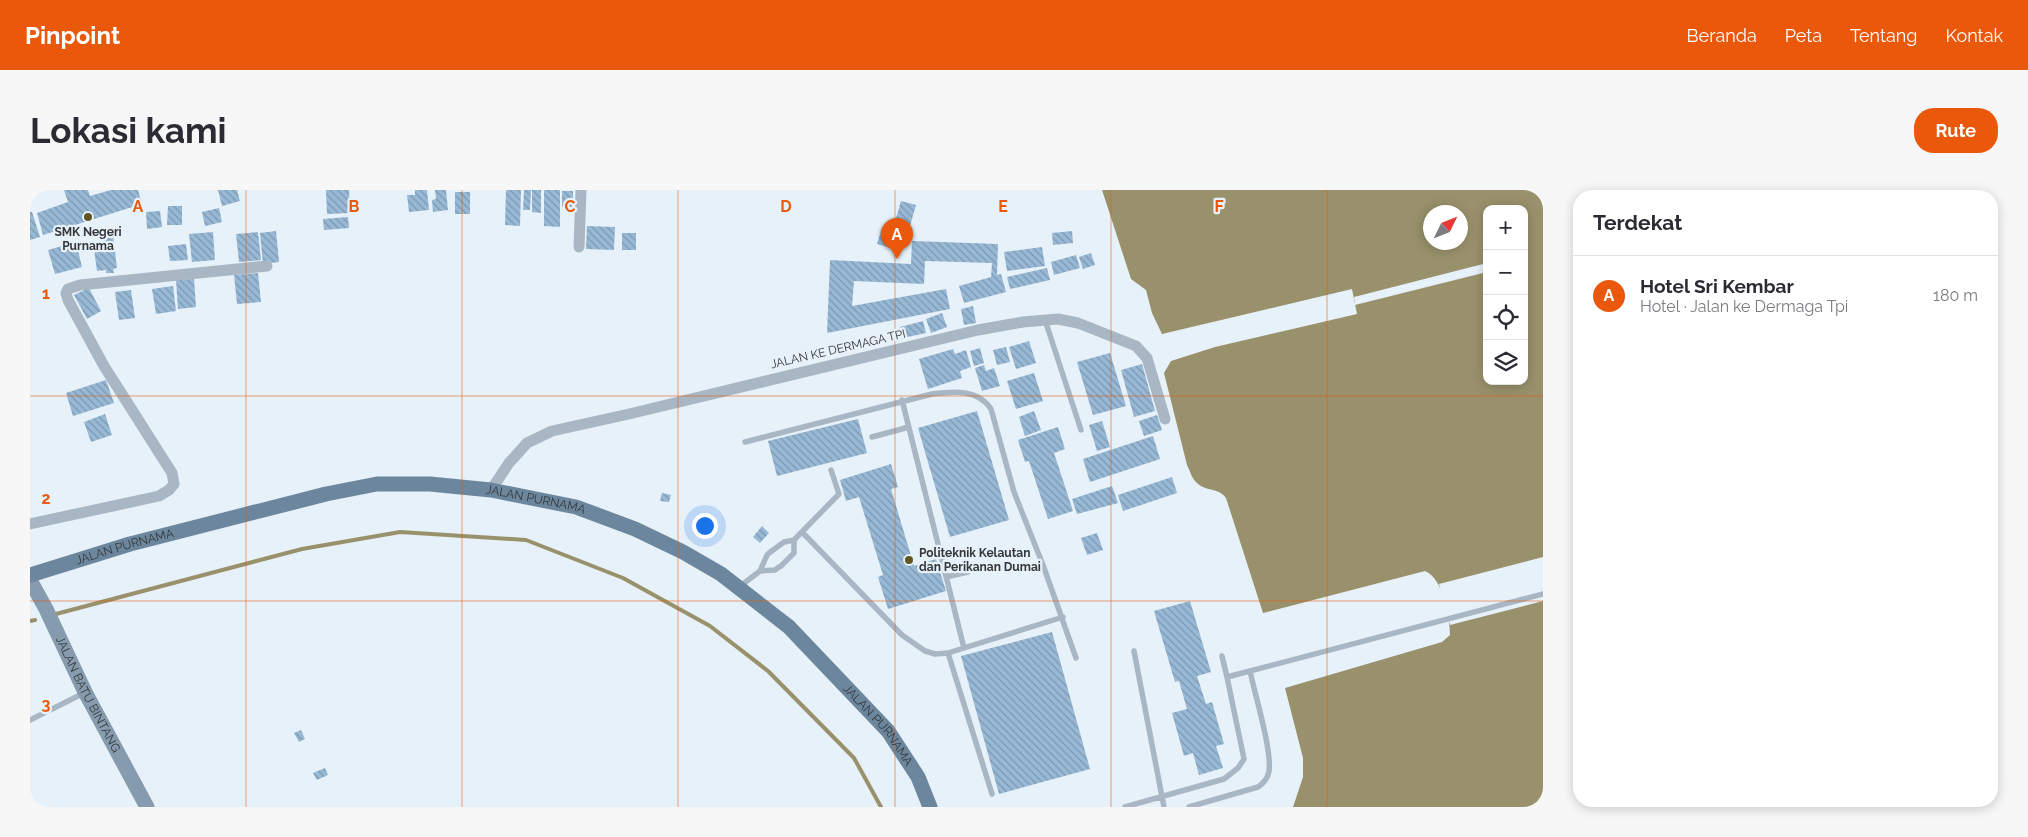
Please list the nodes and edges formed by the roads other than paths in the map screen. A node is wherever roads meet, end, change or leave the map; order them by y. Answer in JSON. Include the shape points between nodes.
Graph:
{"nodes":[{"id":1,"x":581,"y":190,"type":"edge"},
{"id":2,"x":579,"y":247,"type":"dead end"},
{"id":3,"x":267,"y":266,"type":"dead end"},
{"id":4,"x":1045,"y":320,"type":"junction"},
{"id":5,"x":902,"y":400,"type":"junction"},
{"id":6,"x":1165,"y":419,"type":"dead end"},
{"id":7,"x":909,"y":427,"type":"junction"},
{"id":8,"x":1081,"y":430,"type":"dead end"},
{"id":9,"x":872,"y":436,"type":"dead end"},
{"id":10,"x":745,"y":442,"type":"dead end"},
{"id":11,"x":831,"y":470,"type":"dead end"},
{"id":12,"x":492,"y":490,"type":"junction"},
{"id":13,"x":30,"y":524,"type":"edge"},
{"id":14,"x":802,"y":532,"type":"junction"},
{"id":15,"x":794,"y":540,"type":"junction"},
{"id":16,"x":760,"y":571,"type":"junction"},
{"id":17,"x":968,"y":572,"type":"dead end"},
{"id":18,"x":30,"y":575,"type":"edge"},
{"id":19,"x":946,"y":577,"type":"junction"},
{"id":20,"x":30,"y":580,"type":"edge"},
{"id":21,"x":739,"y":587,"type":"junction"},
{"id":22,"x":1543,"y":594,"type":"edge"},
{"id":23,"x":1063,"y":617,"type":"junction"},
{"id":24,"x":964,"y":648,"type":"junction"},
{"id":25,"x":1134,"y":651,"type":"dead end"},
{"id":26,"x":948,"y":653,"type":"junction"},
{"id":27,"x":1222,"y":656,"type":"dead end"},
{"id":28,"x":1076,"y":658,"type":"dead end"},
{"id":29,"x":1250,"y":671,"type":"junction"},
{"id":30,"x":1228,"y":677,"type":"junction"},
{"id":31,"x":85,"y":692,"type":"junction"},
{"id":32,"x":30,"y":720,"type":"edge"},
{"id":33,"x":992,"y":794,"type":"dead end"},
{"id":34,"x":1162,"y":796,"type":"junction"},
{"id":35,"x":147,"y":807,"type":"edge"},
{"id":36,"x":930,"y":807,"type":"edge"},
{"id":37,"x":1125,"y":807,"type":"edge"},
{"id":38,"x":1164,"y":807,"type":"edge"},
{"id":39,"x":1189,"y":807,"type":"edge"}],
"edges":[{"from":1,"to":2,"type":"street"},
{"from":3,"to":13,"type":"street","via":[[80,285],[68,289],[68,300],[104,366],[172,473],[174,484],[159,496]]},
{"from":4,"to":6,"type":"street","name":"JALAN KE DERMAGA TPI","via":[[1078,323],[1136,346],[1147,358]]},
{"from":4,"to":8,"type":"lane"},
{"from":4,"to":12,"type":"street","name":"JALAN KE DERMAGA TPI","via":[[978,330],[552,431],[527,443]]},
{"from":5,"to":7,"type":"lane"},
{"from":5,"to":10,"type":"lane"},
{"from":5,"to":23,"type":"lane","via":[[962,392],[987,402],[1014,492]]},
{"from":7,"to":9,"type":"lane"},
{"from":7,"to":19,"type":"lane"},
{"from":11,"to":14,"type":"lane","via":[[839,494]]},
{"from":12,"to":18,"type":"main road","name":"JALAN PURNAMA","via":[[430,484],[377,484],[130,544]]},
{"from":12,"to":21,"type":"main road","name":"JALAN PURNAMA","via":[[576,507],[635,529],[683,552]]},
{"from":14,"to":15,"type":"lane"},
{"from":14,"to":26,"type":"lane","via":[[902,635],[925,651]]},
{"from":15,"to":16,"type":"lane","via":[[784,542],[768,554]]},
{"from":15,"to":16,"type":"lane","via":[[794,553],[780,567]]},
{"from":16,"to":21,"type":"lane"},
{"from":17,"to":19,"type":"lane"},
{"from":19,"to":24,"type":"lane"},
{"from":20,"to":31,"type":"street","name":"JALAN BATU BINTANG"},
{"from":21,"to":36,"type":"main road","name":"JALAN PURNAMA","via":[[789,627],[888,731],[918,777]]},
{"from":22,"to":29,"type":"lane"},
{"from":23,"to":24,"type":"lane"},
{"from":23,"to":28,"type":"lane"},
{"from":24,"to":26,"type":"lane"},
{"from":25,"to":34,"type":"lane"},
{"from":26,"to":33,"type":"lane"},
{"from":27,"to":30,"type":"lane"},
{"from":29,"to":30,"type":"lane"},
{"from":29,"to":39,"type":"lane","via":[[1268,751],[1268,773],[1258,786]]},
{"from":30,"to":34,"type":"lane","via":[[1244,759],[1224,779]]},
{"from":31,"to":32,"type":"lane"},
{"from":31,"to":35,"type":"street","name":"JALAN BATU BINTANG"},
{"from":34,"to":37,"type":"lane"},
{"from":34,"to":38,"type":"lane"}]}
